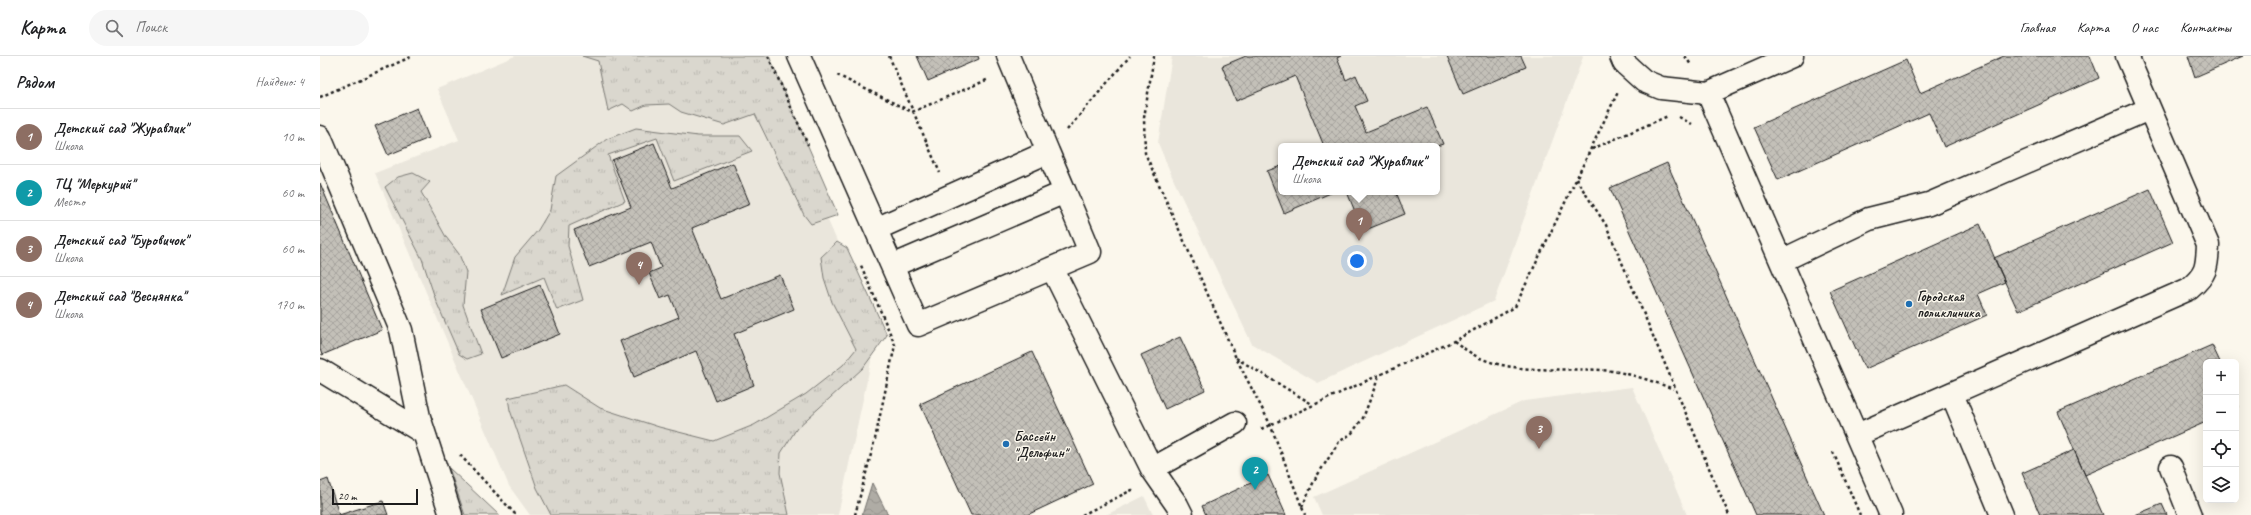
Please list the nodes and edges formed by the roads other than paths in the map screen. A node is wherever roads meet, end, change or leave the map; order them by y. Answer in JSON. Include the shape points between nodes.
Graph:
{"nodes":[{"id":1,"x":799,"y":56,"type":"edge"},
{"id":2,"x":1620,"y":56,"type":"edge"},
{"id":3,"x":1792,"y":56,"type":"edge"},
{"id":4,"x":2126,"y":56,"type":"edge"},
{"id":5,"x":1010,"y":62,"type":"edge"},
{"id":6,"x":1708,"y":94,"type":"junction"},
{"id":7,"x":2149,"y":109,"type":"junction"},
{"id":8,"x":320,"y":137,"type":"edge"},
{"id":9,"x":1048,"y":152,"type":"junction"},
{"id":10,"x":1065,"y":192,"type":"junction"},
{"id":11,"x":876,"y":229,"type":"junction"},
{"id":12,"x":1781,"y":261,"type":"junction"},
{"id":13,"x":892,"y":266,"type":"junction"},
{"id":14,"x":1052,"y":268,"type":"junction"},
{"id":15,"x":320,"y":370,"type":"edge"},
{"id":16,"x":1952,"y":394,"type":"junction"},
{"id":17,"x":1236,"y":423,"type":"dead end"},
{"id":18,"x":424,"y":433,"type":"junction"},
{"id":19,"x":1857,"y":435,"type":"junction"},
{"id":20,"x":2171,"y":467,"type":"dead end"},
{"id":21,"x":1156,"y":475,"type":"junction"},
{"id":22,"x":450,"y":515,"type":"edge"},
{"id":23,"x":1182,"y":515,"type":"edge"},
{"id":24,"x":1891,"y":515,"type":"edge"},
{"id":25,"x":2002,"y":515,"type":"edge"},
{"id":26,"x":2190,"y":515,"type":"edge"}],
"edges":[{"from":1,"to":11,"type":"lane"},
{"from":2,"to":6,"type":"lane","via":[[1644,81],[1661,88]]},
{"from":3,"to":6,"type":"lane"},
{"from":4,"to":7,"type":"lane"},
{"from":5,"to":9,"type":"lane"},
{"from":6,"to":12,"type":"lane"},
{"from":7,"to":12,"type":"lane","via":[[1929,204],[1869,219]]},
{"from":7,"to":16,"type":"lane","via":[[2208,245],[2207,264],[2202,278],[2189,289]]},
{"from":8,"to":18,"type":"lane","via":[[401,330]]},
{"from":9,"to":10,"type":"lane"},
{"from":9,"to":11,"type":"lane"},
{"from":10,"to":13,"type":"lane"},
{"from":10,"to":14,"type":"lane","via":[[1090,252]]},
{"from":11,"to":13,"type":"lane"},
{"from":12,"to":19,"type":"lane"},
{"from":13,"to":14,"type":"lane","via":[[918,325]]},
{"from":14,"to":21,"type":"lane"},
{"from":15,"to":18,"type":"lane"},
{"from":16,"to":19,"type":"lane"},
{"from":16,"to":25,"type":"lane"},
{"from":17,"to":21,"type":"lane"},
{"from":18,"to":22,"type":"lane"},
{"from":19,"to":24,"type":"lane"},
{"from":20,"to":26,"type":"lane"},
{"from":21,"to":23,"type":"lane"}]}
